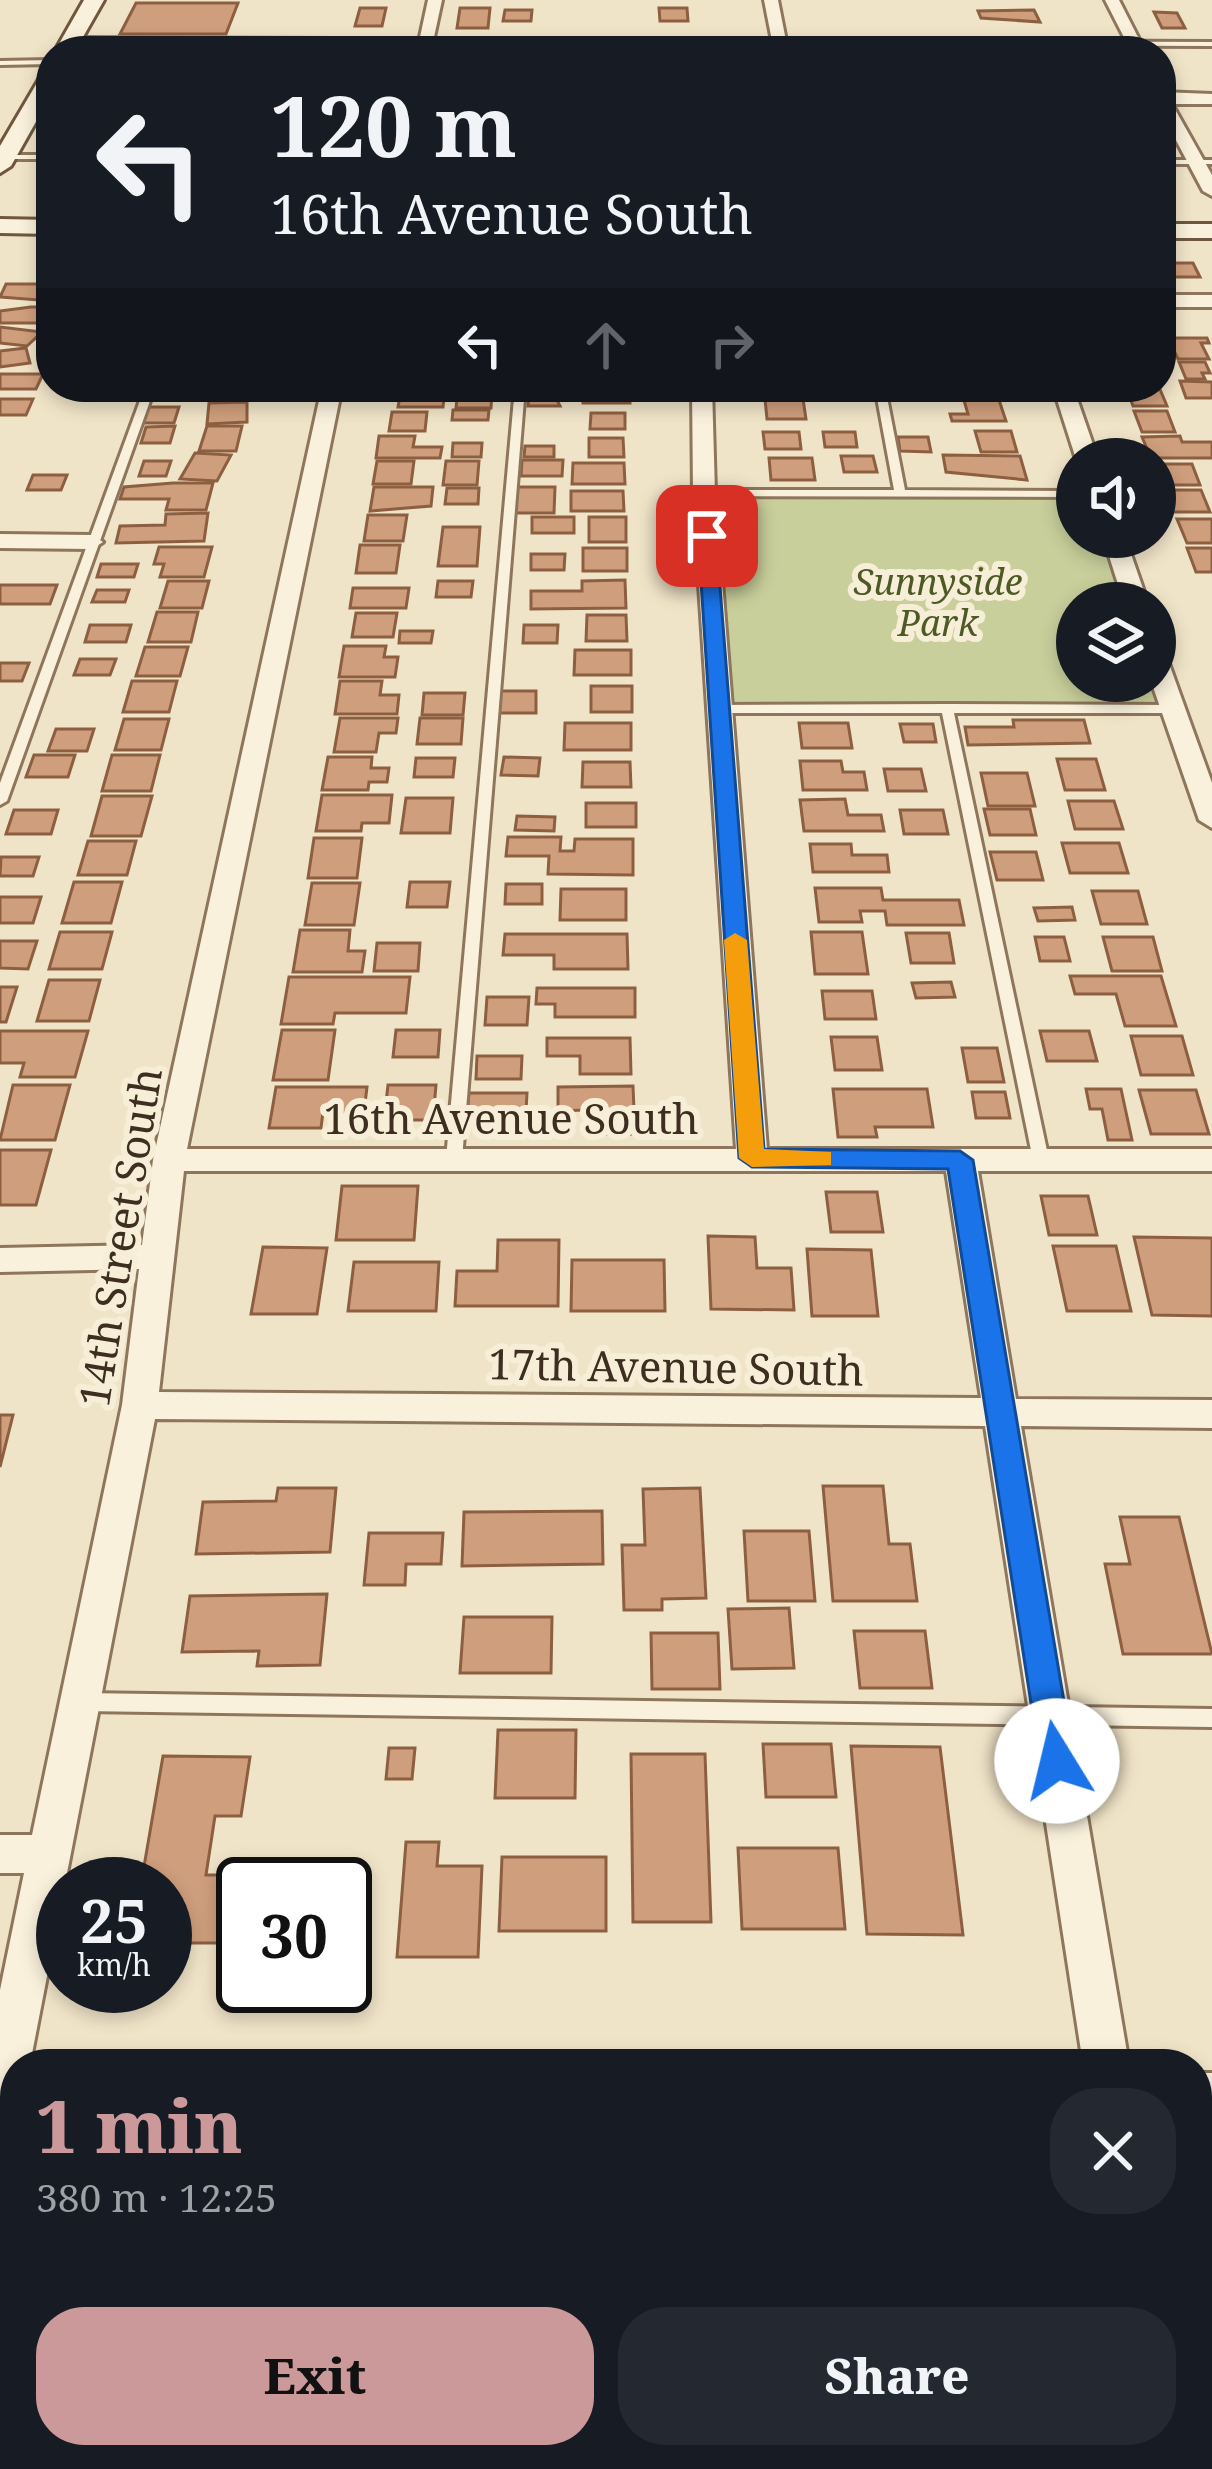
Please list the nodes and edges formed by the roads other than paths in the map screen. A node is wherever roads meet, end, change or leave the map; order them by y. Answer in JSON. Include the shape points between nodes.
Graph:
{"nodes":[{"id":1,"x":94,"y":0,"type":"edge"},
{"id":2,"x":435,"y":0,"type":"edge"},
{"id":3,"x":771,"y":0,"type":"edge"},
{"id":4,"x":1112,"y":0,"type":"edge"},
{"id":5,"x":74,"y":36,"type":"edge"},
{"id":6,"x":427,"y":36,"type":"edge"},
{"id":7,"x":779,"y":36,"type":"edge"},
{"id":8,"x":1130,"y":36,"type":"edge"},
{"id":9,"x":1212,"y":44,"type":"edge"},
{"id":10,"x":1176,"y":45,"type":"edge"},
{"id":11,"x":36,"y":62,"type":"edge"},
{"id":12,"x":0,"y":63,"type":"edge"},
{"id":13,"x":1176,"y":99,"type":"edge"},
{"id":14,"x":1212,"y":99,"type":"edge"},
{"id":15,"x":36,"y":106,"type":"edge"},
{"id":16,"x":1176,"y":121,"type":"edge"},
{"id":17,"x":5,"y":152,"type":"edge"},
{"id":18,"x":36,"y":155,"type":"edge"},
{"id":19,"x":1204,"y":162,"type":"edge"},
{"id":20,"x":1212,"y":191,"type":"edge"},
{"id":21,"x":0,"y":226,"type":"edge"},
{"id":22,"x":36,"y":226,"type":"edge"},
{"id":23,"x":1176,"y":230,"type":"edge"},
{"id":24,"x":1212,"y":231,"type":"edge"},
{"id":25,"x":1176,"y":303,"type":"edge"},
{"id":26,"x":1210,"y":306,"type":"edge"},
{"id":27,"x":144,"y":402,"type":"edge"},
{"id":28,"x":329,"y":402,"type":"edge"},
{"id":29,"x":519,"y":402,"type":"edge"},
{"id":30,"x":702,"y":402,"type":"edge"},
{"id":31,"x":883,"y":402,"type":"edge"},
{"id":32,"x":1068,"y":402,"type":"edge"},
{"id":33,"x":1080,"y":438,"type":"edge"},
{"id":34,"x":704,"y":494,"type":"junction"},
{"id":35,"x":900,"y":494,"type":"junction"},
{"id":36,"x":1056,"y":494,"type":"edge"},
{"id":37,"x":0,"y":542,"type":"edge"},
{"id":38,"x":92,"y":542,"type":"junction"},
{"id":39,"x":1170,"y":702,"type":"edge"},
{"id":40,"x":947,"y":708,"type":"junction"},
{"id":41,"x":718,"y":709,"type":"junction"},
{"id":42,"x":1172,"y":709,"type":"junction"},
{"id":43,"x":0,"y":801,"type":"edge"},
{"id":44,"x":1212,"y":820,"type":"edge"},
{"id":45,"x":752,"y":1158,"type":"junction"},
{"id":46,"x":454,"y":1159,"type":"junction"},
{"id":47,"x":169,"y":1160,"type":"junction"},
{"id":48,"x":960,"y":1160,"type":"junction"},
{"id":49,"x":1041,"y":1160,"type":"junction"},
{"id":50,"x":1212,"y":1160,"type":"edge"},
{"id":51,"x":160,"y":1257,"type":"junction"},
{"id":52,"x":0,"y":1260,"type":"edge"},
{"id":53,"x":140,"y":1405,"type":"junction"},
{"id":54,"x":999,"y":1414,"type":"junction"},
{"id":55,"x":1212,"y":1414,"type":"edge"},
{"id":56,"x":81,"y":1702,"type":"junction"},
{"id":57,"x":1049,"y":1718,"type":"junction"},
{"id":58,"x":1212,"y":1718,"type":"edge"},
{"id":59,"x":0,"y":1854,"type":"edge"},
{"id":60,"x":46,"y":1854,"type":"junction"},
{"id":61,"x":14,"y":2049,"type":"edge"},
{"id":62,"x":1104,"y":2049,"type":"edge"}],
"edges":[{"from":1,"to":5,"type":"street"},
{"from":2,"to":6,"type":"street"},
{"from":3,"to":7,"type":"street"},
{"from":4,"to":8,"type":"street"},
{"from":9,"to":10,"type":"lane"},
{"from":11,"to":12,"type":"lane"},
{"from":13,"to":14,"type":"street"},
{"from":15,"to":17,"type":"street"},
{"from":16,"to":19,"type":"street"},
{"from":17,"to":18,"type":"lane"},
{"from":19,"to":20,"type":"street"},
{"from":21,"to":22,"type":"street"},
{"from":23,"to":24,"type":"street"},
{"from":25,"to":26,"type":"street"},
{"from":27,"to":38,"type":"lane"},
{"from":28,"to":47,"type":"street","name":"14th Street South"},
{"from":29,"to":46,"type":"lane"},
{"from":30,"to":34,"type":"street"},
{"from":31,"to":35,"type":"lane"},
{"from":32,"to":33,"type":"street"},
{"from":34,"to":35,"type":"lane"},
{"from":34,"to":41,"type":"street"},
{"from":35,"to":36,"type":"lane"},
{"from":37,"to":38,"type":"street"},
{"from":38,"to":43,"type":"lane"},
{"from":39,"to":42,"type":"street"},
{"from":40,"to":41,"type":"lane"},
{"from":40,"to":42,"type":"lane"},
{"from":40,"to":49,"type":"lane"},
{"from":41,"to":45,"type":"street"},
{"from":42,"to":44,"type":"street"},
{"from":45,"to":46,"type":"street","name":"16th Avenue South"},
{"from":45,"to":48,"type":"street","name":"16th Avenue South"},
{"from":46,"to":47,"type":"street","name":"16th Avenue South"},
{"from":47,"to":51,"type":"street","name":"14th Street South"},
{"from":48,"to":49,"type":"street","name":"16th Avenue South"},
{"from":48,"to":54,"type":"street"},
{"from":49,"to":50,"type":"street","name":"16th Avenue South"},
{"from":51,"to":52,"type":"street"},
{"from":51,"to":53,"type":"street","name":"14th Street South"},
{"from":53,"to":54,"type":"street","name":"17th Avenue South"},
{"from":53,"to":56,"type":"street","name":"14th Street South"},
{"from":54,"to":55,"type":"street","name":"17th Avenue South"},
{"from":54,"to":57,"type":"street"},
{"from":56,"to":57,"type":"lane"},
{"from":56,"to":60,"type":"street","name":"14th Street South"},
{"from":57,"to":58,"type":"lane"},
{"from":57,"to":62,"type":"street"},
{"from":59,"to":60,"type":"street"},
{"from":60,"to":61,"type":"street","name":"14th Street South"}]}
